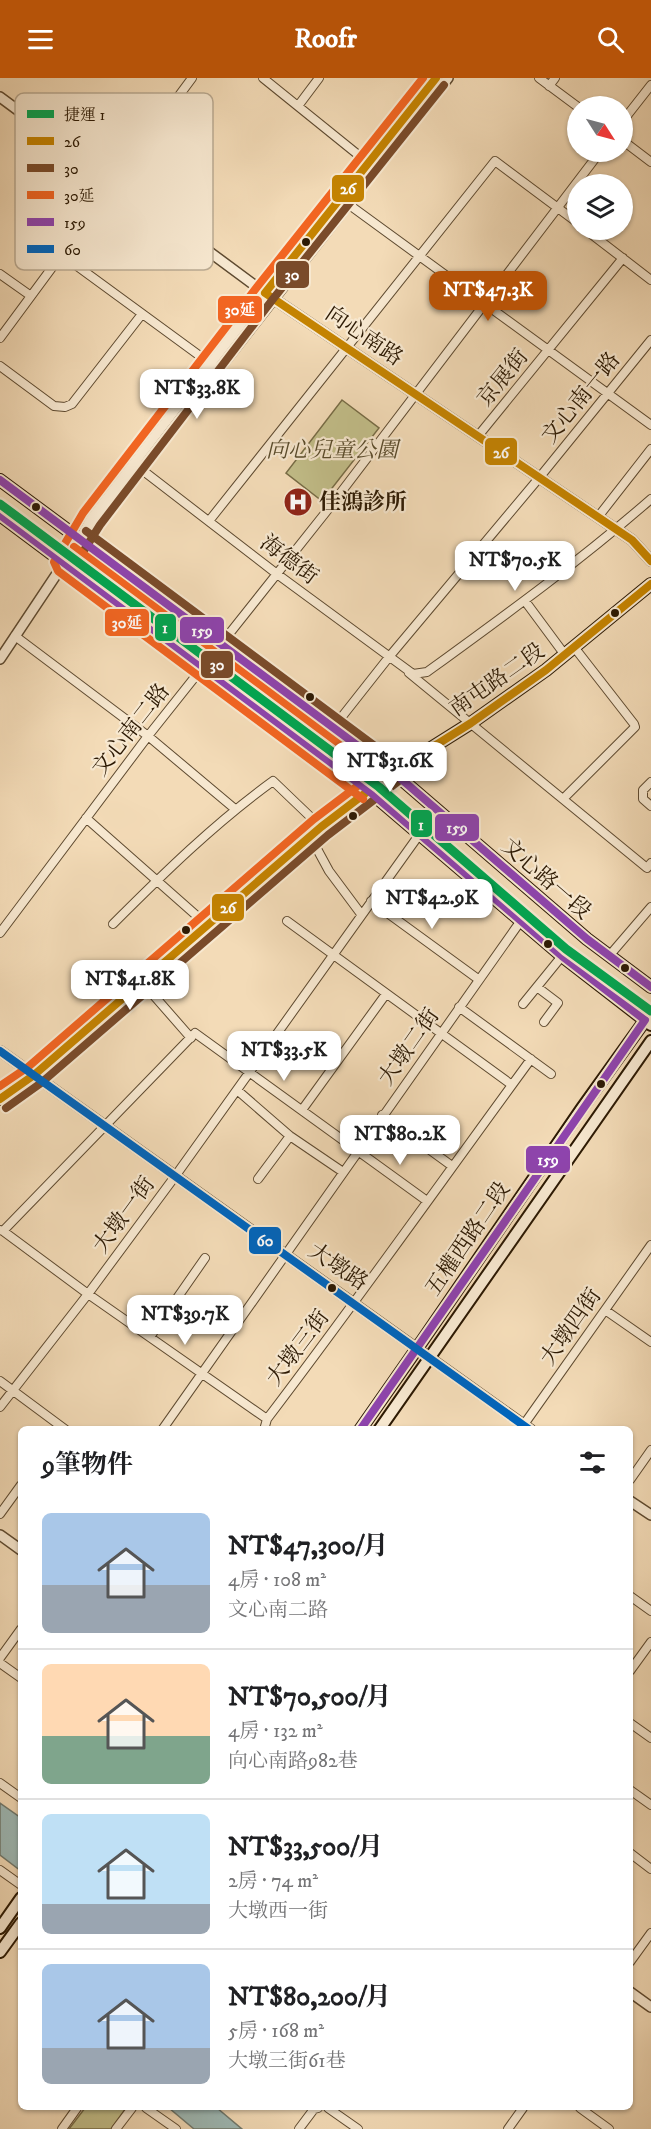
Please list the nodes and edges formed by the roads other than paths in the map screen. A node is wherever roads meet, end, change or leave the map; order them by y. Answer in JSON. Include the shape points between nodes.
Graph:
{"nodes":[{"id":1,"x":192,"y":78,"type":"edge"},
{"id":2,"x":263,"y":78,"type":"edge"},
{"id":3,"x":319,"y":78,"type":"edge"},
{"id":4,"x":436,"y":78,"type":"edge"},
{"id":5,"x":448,"y":78,"type":"edge"},
{"id":6,"x":538,"y":78,"type":"edge"},
{"id":7,"x":555,"y":78,"type":"edge"},
{"id":8,"x":651,"y":85,"type":"edge"},
{"id":9,"x":549,"y":86,"type":"junction"},
{"id":10,"x":181,"y":93,"type":"edge"},
{"id":11,"x":0,"y":97,"type":"edge"},
{"id":12,"x":567,"y":98,"type":"edge"},
{"id":13,"x":298,"y":106,"type":"junction"},
{"id":14,"x":15,"y":108,"type":"edge"},
{"id":15,"x":633,"y":108,"type":"edge"},
{"id":16,"x":633,"y":148,"type":"edge"},
{"id":17,"x":592,"y":162,"type":"edge"},
{"id":18,"x":651,"y":162,"type":"edge"},
{"id":19,"x":373,"y":166,"type":"junction"},
{"id":20,"x":344,"y":201,"type":"junction"},
{"id":21,"x":558,"y":207,"type":"junction"},
{"id":22,"x":567,"y":214,"type":"edge"},
{"id":23,"x":599,"y":240,"type":"edge"},
{"id":24,"x":213,"y":254,"type":"edge"},
{"id":25,"x":421,"y":256,"type":"junction"},
{"id":26,"x":623,"y":258,"type":"junction"},
{"id":27,"x":51,"y":270,"type":"edge"},
{"id":28,"x":82,"y":270,"type":"edge"},
{"id":29,"x":0,"y":274,"type":"edge"},
{"id":30,"x":651,"y":280,"type":"edge"},
{"id":31,"x":266,"y":293,"type":"junction"},
{"id":32,"x":31,"y":296,"type":"junction"},
{"id":33,"x":274,"y":299,"type":"junction"},
{"id":34,"x":485,"y":303,"type":"junction"},
{"id":35,"x":142,"y":314,"type":"junction"},
{"id":36,"x":0,"y":338,"type":"edge"},
{"id":37,"x":651,"y":340,"type":"edge"},
{"id":38,"x":347,"y":348,"type":"junction"},
{"id":39,"x":549,"y":350,"type":"junction"},
{"id":40,"x":0,"y":366,"type":"edge"},
{"id":41,"x":214,"y":367,"type":"junction"},
{"id":42,"x":608,"y":393,"type":"junction"},
{"id":43,"x":416,"y":394,"type":"junction"},
{"id":44,"x":651,"y":425,"type":"edge"},
{"id":45,"x":478,"y":436,"type":"junction"},
{"id":46,"x":651,"y":449,"type":"edge"},
{"id":47,"x":137,"y":466,"type":"junction"},
{"id":48,"x":539,"y":478,"type":"junction"},
{"id":49,"x":0,"y":480,"type":"edge"},
{"id":50,"x":651,"y":499,"type":"edge"},
{"id":51,"x":0,"y":515,"type":"edge"},
{"id":52,"x":598,"y":517,"type":"junction"},
{"id":53,"x":209,"y":521,"type":"junction"},
{"id":54,"x":616,"y":529,"type":"junction"},
{"id":55,"x":80,"y":539,"type":"junction"},
{"id":56,"x":651,"y":561,"type":"edge"},
{"id":57,"x":64,"y":563,"type":"junction"},
{"id":58,"x":277,"y":574,"type":"junction"},
{"id":59,"x":651,"y":584,"type":"edge"},
{"id":60,"x":525,"y":601,"type":"junction"},
{"id":61,"x":15,"y":636,"type":"junction"},
{"id":62,"x":220,"y":644,"type":"junction"},
{"id":63,"x":574,"y":647,"type":"junction"},
{"id":64,"x":565,"y":655,"type":"junction"},
{"id":65,"x":389,"y":657,"type":"junction"},
{"id":66,"x":0,"y":658,"type":"edge"},
{"id":67,"x":202,"y":667,"type":"junction"},
{"id":68,"x":471,"y":723,"type":"junction"},
{"id":69,"x":333,"y":728,"type":"junction"},
{"id":70,"x":148,"y":736,"type":"junction"},
{"id":71,"x":393,"y":772,"type":"junction"},
{"id":72,"x":651,"y":782,"type":"edge"},
{"id":73,"x":369,"y":791,"type":"junction"},
{"id":74,"x":563,"y":799,"type":"junction"},
{"id":75,"x":651,"y":806,"type":"edge"},
{"id":76,"x":235,"y":809,"type":"junction"},
{"id":77,"x":86,"y":818,"type":"junction"},
{"id":78,"x":321,"y":827,"type":"junction"},
{"id":79,"x":419,"y":835,"type":"junction"},
{"id":80,"x":310,"y":836,"type":"junction"},
{"id":81,"x":649,"y":866,"type":"edge"},
{"id":82,"x":156,"y":881,"type":"junction"},
{"id":83,"x":371,"y":901,"type":"junction"},
{"id":84,"x":651,"y":907,"type":"edge"},
{"id":85,"x":361,"y":914,"type":"junction"},
{"id":86,"x":287,"y":921,"type":"dead end"},
{"id":87,"x":520,"y":922,"type":"junction"},
{"id":88,"x":113,"y":924,"type":"dead end"},
{"id":89,"x":206,"y":924,"type":"junction"},
{"id":90,"x":0,"y":933,"type":"edge"},
{"id":91,"x":332,"y":954,"type":"junction"},
{"id":92,"x":562,"y":956,"type":"junction"},
{"id":93,"x":609,"y":956,"type":"junction"},
{"id":94,"x":478,"y":980,"type":"junction"},
{"id":95,"x":142,"y":981,"type":"junction"},
{"id":96,"x":537,"y":987,"type":"junction"},
{"id":97,"x":651,"y":987,"type":"edge"},
{"id":98,"x":386,"y":994,"type":"junction"},
{"id":99,"x":523,"y":1004,"type":"dead end"},
{"id":100,"x":459,"y":1007,"type":"junction"},
{"id":101,"x":649,"y":1019,"type":"edge"},
{"id":102,"x":544,"y":1022,"type":"dead end"},
{"id":103,"x":441,"y":1032,"type":"junction"},
{"id":104,"x":191,"y":1038,"type":"junction"},
{"id":105,"x":651,"y":1041,"type":"edge"},
{"id":106,"x":0,"y":1051,"type":"edge"},
{"id":107,"x":531,"y":1059,"type":"junction"},
{"id":108,"x":249,"y":1073,"type":"junction"},
{"id":109,"x":551,"y":1074,"type":"dead end"},
{"id":110,"x":34,"y":1075,"type":"junction"},
{"id":111,"x":512,"y":1085,"type":"junction"},
{"id":112,"x":237,"y":1090,"type":"junction"},
{"id":113,"x":0,"y":1099,"type":"edge"},
{"id":114,"x":302,"y":1110,"type":"junction"},
{"id":115,"x":382,"y":1115,"type":"junction"},
{"id":116,"x":106,"y":1126,"type":"junction"},
{"id":117,"x":290,"y":1136,"type":"junction"},
{"id":118,"x":358,"y":1151,"type":"junction"},
{"id":119,"x":452,"y":1166,"type":"junction"},
{"id":120,"x":343,"y":1172,"type":"junction"},
{"id":121,"x":176,"y":1175,"type":"junction"},
{"id":122,"x":258,"y":1179,"type":"dead end"},
{"id":123,"x":427,"y":1201,"type":"junction"},
{"id":124,"x":2,"y":1231,"type":"edge"},
{"id":125,"x":651,"y":1245,"type":"edge"},
{"id":126,"x":286,"y":1256,"type":"junction"},
{"id":127,"x":205,"y":1257,"type":"dead end"},
{"id":128,"x":88,"y":1294,"type":"junction"},
{"id":129,"x":355,"y":1303,"type":"junction"},
{"id":130,"x":605,"y":1310,"type":"junction"},
{"id":131,"x":150,"y":1336,"type":"junction"},
{"id":132,"x":651,"y":1342,"type":"edge"},
{"id":133,"x":418,"y":1347,"type":"junction"},
{"id":134,"x":431,"y":1356,"type":"junction"},
{"id":135,"x":202,"y":1375,"type":"junction"},
{"id":136,"x":0,"y":1381,"type":"edge"},
{"id":137,"x":12,"y":1390,"type":"junction"},
{"id":138,"x":0,"y":1407,"type":"edge"},
{"id":139,"x":267,"y":1419,"type":"junction"},
{"id":140,"x":61,"y":1426,"type":"edge"},
{"id":141,"x":165,"y":1426,"type":"edge"},
{"id":142,"x":265,"y":1426,"type":"edge"},
{"id":143,"x":363,"y":1426,"type":"edge"},
{"id":144,"x":382,"y":1426,"type":"edge"},
{"id":145,"x":522,"y":1426,"type":"edge"},
{"id":146,"x":526,"y":1426,"type":"edge"},
{"id":147,"x":651,"y":1450,"type":"edge"},
{"id":148,"x":633,"y":1475,"type":"edge"},
{"id":149,"x":18,"y":1489,"type":"edge"},
{"id":150,"x":633,"y":1503,"type":"edge"},
{"id":151,"x":0,"y":1514,"type":"edge"},
{"id":152,"x":651,"y":1515,"type":"edge"},
{"id":153,"x":0,"y":1535,"type":"edge"},
{"id":154,"x":18,"y":1548,"type":"edge"},
{"id":155,"x":633,"y":1598,"type":"edge"},
{"id":156,"x":651,"y":1611,"type":"edge"},
{"id":157,"x":18,"y":1634,"type":"edge"},
{"id":158,"x":651,"y":1642,"type":"edge"},
{"id":159,"x":0,"y":1661,"type":"edge"},
{"id":160,"x":633,"y":1667,"type":"edge"},
{"id":161,"x":18,"y":1676,"type":"edge"},
{"id":162,"x":633,"y":1725,"type":"edge"},
{"id":163,"x":651,"y":1738,"type":"edge"},
{"id":164,"x":0,"y":1783,"type":"edge"},
{"id":165,"x":633,"y":1792,"type":"edge"},
{"id":166,"x":18,"y":1796,"type":"edge"},
{"id":167,"x":651,"y":1805,"type":"edge"},
{"id":168,"x":633,"y":1855,"type":"edge"},
{"id":169,"x":651,"y":1869,"type":"edge"},
{"id":170,"x":0,"y":1870,"type":"edge"},
{"id":171,"x":18,"y":1883,"type":"edge"},
{"id":172,"x":18,"y":1902,"type":"edge"},
{"id":173,"x":18,"y":1927,"type":"edge"},
{"id":174,"x":0,"y":1928,"type":"edge"},
{"id":175,"x":651,"y":1933,"type":"edge"},
{"id":176,"x":0,"y":1952,"type":"edge"},
{"id":177,"x":633,"y":1958,"type":"edge"},
{"id":178,"x":633,"y":1994,"type":"edge"},
{"id":179,"x":651,"y":2007,"type":"edge"},
{"id":180,"x":76,"y":2110,"type":"edge"},
{"id":181,"x":130,"y":2110,"type":"edge"},
{"id":182,"x":149,"y":2110,"type":"edge"},
{"id":183,"x":316,"y":2110,"type":"edge"},
{"id":184,"x":331,"y":2110,"type":"edge"},
{"id":185,"x":522,"y":2110,"type":"edge"},
{"id":186,"x":583,"y":2110,"type":"edge"},
{"id":187,"x":62,"y":2129,"type":"edge"},
{"id":188,"x":116,"y":2129,"type":"edge"},
{"id":189,"x":176,"y":2129,"type":"edge"},
{"id":190,"x":299,"y":2129,"type":"edge"},
{"id":191,"x":358,"y":2129,"type":"edge"},
{"id":192,"x":508,"y":2129,"type":"edge"},
{"id":193,"x":609,"y":2129,"type":"edge"}],
"edges":[{"from":1,"to":10,"type":"street"},
{"from":2,"to":13,"type":"street"},
{"from":3,"to":13,"type":"street"},
{"from":4,"to":19,"type":"street"},
{"from":5,"to":19,"type":"street"},
{"from":6,"to":9,"type":"street"},
{"from":7,"to":9,"type":"street"},
{"from":8,"to":15,"type":"street"},
{"from":9,"to":12,"type":"street"},
{"from":11,"to":14,"type":"street","name":"向心南路"},
{"from":13,"to":19,"type":"street"},
{"from":16,"to":18,"type":"street"},
{"from":17,"to":21,"type":"street","name":"文心南二路"},
{"from":19,"to":20,"type":"street"},
{"from":20,"to":25,"type":"street"},
{"from":20,"to":31,"type":"street"},
{"from":20,"to":33,"type":"street"},
{"from":21,"to":22,"type":"street"},
{"from":21,"to":25,"type":"street","via":[[495,161]]},
{"from":21,"to":34,"type":"street","name":"文心南二路"},
{"from":23,"to":26,"type":"street"},
{"from":24,"to":31,"type":"street","name":"向心南路"},
{"from":25,"to":34,"type":"street"},
{"from":25,"to":38,"type":"street"},
{"from":26,"to":30,"type":"street"},
{"from":26,"to":39,"type":"street","name":"京展街"},
{"from":27,"to":32,"type":"street"},
{"from":28,"to":35,"type":"street"},
{"from":29,"to":32,"type":"street"},
{"from":31,"to":33,"type":"street","name":"向心南路"},
{"from":31,"to":41,"type":"street"},
{"from":32,"to":36,"type":"street"},
{"from":33,"to":38,"type":"street","name":"向心南路"},
{"from":33,"to":41,"type":"street"},
{"from":34,"to":39,"type":"street"},
{"from":34,"to":43,"type":"street","name":"文心南二路"},
{"from":35,"to":40,"type":"street","via":[[72,404],[64,407],[54,406]]},
{"from":35,"to":41,"type":"street"},
{"from":37,"to":42,"type":"street","name":"文心南一路"},
{"from":38,"to":43,"type":"street","name":"向心南路"},
{"from":38,"to":53,"type":"street"},
{"from":39,"to":42,"type":"street"},
{"from":39,"to":45,"type":"street","name":"京展街"},
{"from":41,"to":47,"type":"street","via":[[174,429]]},
{"from":42,"to":44,"type":"street"},
{"from":42,"to":48,"type":"street","name":"文心南一路"},
{"from":43,"to":45,"type":"street","name":"向心南路"},
{"from":43,"to":58,"type":"street","name":"文心南二路"},
{"from":45,"to":48,"type":"street","name":"向心南路"},
{"from":46,"to":52,"type":"street"},
{"from":47,"to":53,"type":"street","name":"海德街"},
{"from":47,"to":55,"type":"street","via":[[98,524]]},
{"from":48,"to":52,"type":"street","name":"向心南路"},
{"from":48,"to":65,"type":"street","name":"文心南一路"},
{"from":49,"to":55,"type":"main road","name":"文心路一段"},
{"from":50,"to":54,"type":"street"},
{"from":51,"to":57,"type":"main road"},
{"from":52,"to":54,"type":"street","name":"向心南路"},
{"from":53,"to":58,"type":"street","name":"海德街"},
{"from":54,"to":56,"type":"street","name":"向心南路"},
{"from":54,"to":60,"type":"street"},
{"from":55,"to":57,"type":"street"},
{"from":55,"to":62,"type":"main road","name":"文心路一段"},
{"from":57,"to":61,"type":"street"},
{"from":57,"to":67,"type":"main road"},
{"from":58,"to":62,"type":"street","name":"文心南二路"},
{"from":58,"to":65,"type":"street","name":"海德街"},
{"from":59,"to":63,"type":"main road","name":"南屯路二段"},
{"from":60,"to":64,"type":"street"},
{"from":60,"to":65,"type":"street","name":"海德街","via":[[427,672],[413,674]]},
{"from":61,"to":66,"type":"street"},
{"from":61,"to":70,"type":"street"},
{"from":62,"to":67,"type":"street","name":"文心南二路"},
{"from":62,"to":69,"type":"main road","name":"文心路一段"},
{"from":63,"to":64,"type":"main road","name":"南屯路二段"},
{"from":63,"to":74,"type":"street","via":[[634,727]]},
{"from":64,"to":68,"type":"main road","name":"南屯路二段"},
{"from":65,"to":68,"type":"street"},
{"from":65,"to":69,"type":"street","name":"文心南一路"},
{"from":67,"to":70,"type":"street","name":"文心南二路"},
{"from":67,"to":73,"type":"main road"},
{"from":68,"to":71,"type":"main road","name":"南屯路二段"},
{"from":68,"to":74,"type":"street"},
{"from":69,"to":71,"type":"main road","name":"文心路一段"},
{"from":70,"to":76,"type":"street"},
{"from":70,"to":77,"type":"street","name":"文心南二路"},
{"from":71,"to":73,"type":"main road","name":"南屯路二段"},
{"from":71,"to":93,"type":"main road","name":"文心路一段"},
{"from":72,"to":75,"type":"street","via":[[643,790],[643,799]]},
{"from":73,"to":78,"type":"main road","name":"南屯路二段"},
{"from":73,"to":79,"type":"main road"},
{"from":74,"to":81,"type":"street"},
{"from":76,"to":78,"type":"street","via":[[273,781]]},
{"from":76,"to":82,"type":"street"},
{"from":77,"to":82,"type":"street"},
{"from":77,"to":90,"type":"street","name":"文心南二路"},
{"from":78,"to":80,"type":"main road","name":"南屯路二段"},
{"from":79,"to":83,"type":"street","name":"大墩一街"},
{"from":79,"to":87,"type":"main road"},
{"from":80,"to":85,"type":"street","via":[[329,871]]},
{"from":80,"to":89,"type":"main road","name":"南屯路二段"},
{"from":82,"to":88,"type":"street"},
{"from":82,"to":89,"type":"street"},
{"from":83,"to":85,"type":"street","name":"大墩一街"},
{"from":83,"to":94,"type":"street"},
{"from":84,"to":93,"type":"street"},
{"from":85,"to":91,"type":"street","name":"大墩一街"},
{"from":86,"to":91,"type":"street"},
{"from":87,"to":92,"type":"main road"},
{"from":87,"to":94,"type":"street","name":"大墩二街"},
{"from":89,"to":95,"type":"main road","name":"南屯路二段"},
{"from":91,"to":98,"type":"street"},
{"from":91,"to":108,"type":"street","name":"大墩一街"},
{"from":92,"to":96,"type":"street"},
{"from":92,"to":101,"type":"main road"},
{"from":93,"to":97,"type":"main road","name":"文心路一段"},
{"from":94,"to":100,"type":"street","name":"大墩二街"},
{"from":95,"to":104,"type":"street"},
{"from":95,"to":110,"type":"main road","name":"南屯路二段"},
{"from":96,"to":99,"type":"street"},
{"from":96,"to":102,"type":"street","via":[[558,1003]]},
{"from":98,"to":103,"type":"street"},
{"from":98,"to":114,"type":"street"},
{"from":100,"to":103,"type":"street","name":"大墩二街"},
{"from":100,"to":107,"type":"street"},
{"from":101,"to":133,"type":"main road","name":"五權西路二段","via":[[582,1108]]},
{"from":103,"to":111,"type":"street"},
{"from":103,"to":115,"type":"street","name":"大墩二街"},
{"from":104,"to":108,"type":"street","via":[[195,1033]]},
{"from":104,"to":116,"type":"street"},
{"from":105,"to":134,"type":"main road","name":"五權西路二段"},
{"from":106,"to":110,"type":"street","name":"大墩路"},
{"from":107,"to":109,"type":"street"},
{"from":107,"to":111,"type":"street","name":"大墩三街"},
{"from":108,"to":112,"type":"street","name":"大墩一街"},
{"from":108,"to":114,"type":"street"},
{"from":110,"to":113,"type":"main road","name":"南屯路二段"},
{"from":110,"to":116,"type":"street","name":"大墩路"},
{"from":111,"to":119,"type":"street","name":"大墩三街"},
{"from":112,"to":117,"type":"street"},
{"from":112,"to":121,"type":"street","name":"大墩一街"},
{"from":114,"to":118,"type":"street"},
{"from":115,"to":118,"type":"street","name":"大墩二街"},
{"from":115,"to":119,"type":"street"},
{"from":116,"to":121,"type":"street","name":"大墩路"},
{"from":116,"to":124,"type":"street"},
{"from":117,"to":120,"type":"street"},
{"from":117,"to":122,"type":"street"},
{"from":118,"to":120,"type":"street","name":"大墩二街"},
{"from":118,"to":123,"type":"street"},
{"from":119,"to":123,"type":"street","name":"大墩三街"},
{"from":120,"to":126,"type":"street","name":"大墩二街"},
{"from":121,"to":126,"type":"street","name":"大墩路"},
{"from":121,"to":128,"type":"street","name":"大墩一街"},
{"from":123,"to":129,"type":"street","name":"大墩三街"},
{"from":124,"to":128,"type":"street"},
{"from":125,"to":130,"type":"street","name":"大墩四街"},
{"from":126,"to":129,"type":"street","name":"大墩路"},
{"from":126,"to":135,"type":"street","name":"大墩二街"},
{"from":127,"to":131,"type":"street"},
{"from":128,"to":131,"type":"street"},
{"from":128,"to":137,"type":"street","name":"大墩一街"},
{"from":129,"to":133,"type":"street","name":"大墩路"},
{"from":129,"to":139,"type":"street","name":"大墩三街"},
{"from":130,"to":132,"type":"street"},
{"from":130,"to":146,"type":"street","name":"大墩四街"},
{"from":131,"to":135,"type":"street"},
{"from":133,"to":134,"type":"street","name":"大墩路"},
{"from":133,"to":143,"type":"main road","name":"五權西路二段"},
{"from":134,"to":144,"type":"main road","name":"五權西路二段"},
{"from":134,"to":145,"type":"street","name":"大墩路"},
{"from":135,"to":139,"type":"street"},
{"from":135,"to":141,"type":"street","name":"大墩二街"},
{"from":136,"to":137,"type":"street"},
{"from":137,"to":138,"type":"street","name":"大墩一街"},
{"from":137,"to":140,"type":"street"},
{"from":139,"to":142,"type":"street","name":"大墩三街"},
{"from":147,"to":148,"type":"street"},
{"from":149,"to":151,"type":"street"},
{"from":150,"to":152,"type":"street"},
{"from":153,"to":154,"type":"street"},
{"from":155,"to":156,"type":"street"},
{"from":157,"to":159,"type":"street"},
{"from":158,"to":160,"type":"street"},
{"from":159,"to":161,"type":"street"},
{"from":162,"to":163,"type":"street"},
{"from":164,"to":166,"type":"street"},
{"from":165,"to":167,"type":"street"},
{"from":168,"to":169,"type":"street"},
{"from":170,"to":171,"type":"street"},
{"from":172,"to":174,"type":"main road"},
{"from":173,"to":176,"type":"main road"},
{"from":175,"to":177,"type":"street"},
{"from":178,"to":179,"type":"street"},
{"from":180,"to":187,"type":"street"},
{"from":181,"to":188,"type":"street"},
{"from":182,"to":189,"type":"street"},
{"from":183,"to":190,"type":"street"},
{"from":184,"to":191,"type":"street"},
{"from":185,"to":192,"type":"street"},
{"from":186,"to":193,"type":"street"}]}
